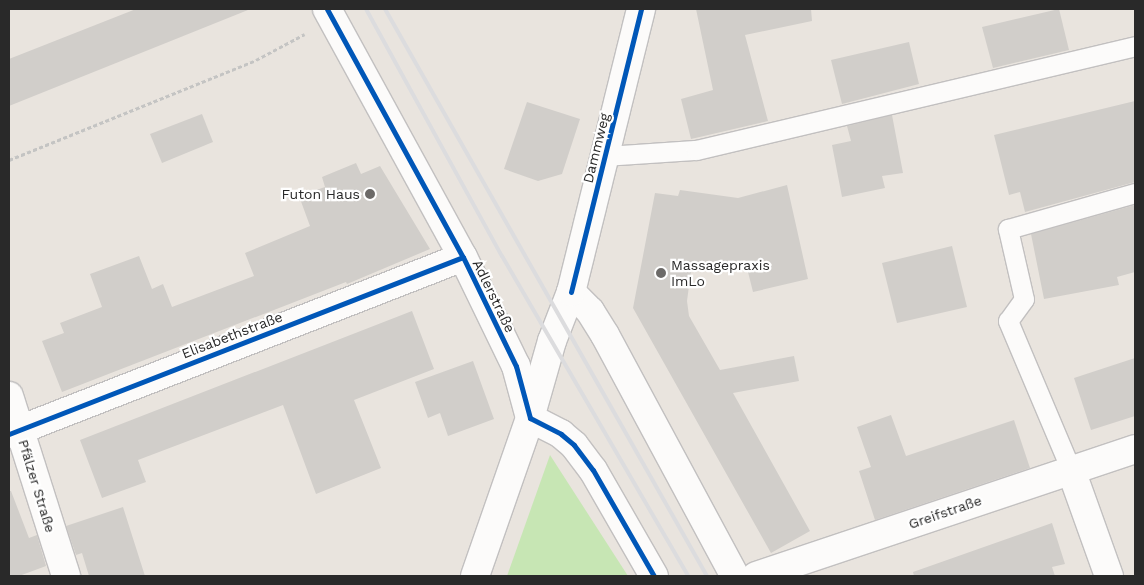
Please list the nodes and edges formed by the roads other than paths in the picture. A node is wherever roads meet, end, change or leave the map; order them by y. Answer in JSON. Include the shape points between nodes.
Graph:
{"nodes":[{"id":1,"x":641,"y":9,"type":"edge"},
{"id":2,"x":330,"y":15,"type":"edge"},
{"id":3,"x":1135,"y":46,"type":"edge"},
{"id":4,"x":605,"y":156,"type":"junction"},
{"id":5,"x":1135,"y":193,"type":"edge"},
{"id":6,"x":462,"y":257,"type":"junction"},
{"id":7,"x":573,"y":298,"type":"junction"},
{"id":8,"x":9,"y":396,"type":"edge"},
{"id":9,"x":530,"y":418,"type":"junction"},
{"id":10,"x":14,"y":432,"type":"edge"},
{"id":11,"x":1135,"y":449,"type":"edge"},
{"id":12,"x":1071,"y":470,"type":"junction"},
{"id":13,"x":66,"y":576,"type":"edge"},
{"id":14,"x":475,"y":576,"type":"edge"},
{"id":15,"x":654,"y":576,"type":"edge"},
{"id":16,"x":735,"y":576,"type":"edge"},
{"id":17,"x":756,"y":576,"type":"edge"},
{"id":18,"x":1109,"y":576,"type":"edge"}],
"edges":[{"from":1,"to":4,"type":"street","name":"Dammweg"},
{"from":2,"to":6,"type":"street","name":"Adlerstraße"},
{"from":3,"to":4,"type":"lane","via":[[696,150]]},
{"from":4,"to":7,"type":"street","name":"Dammweg"},
{"from":5,"to":12,"type":"lane","via":[[1008,229],[1024,299],[1008,321]]},
{"from":6,"to":9,"type":"street","name":"Adlerstraße","via":[[516,366]]},
{"from":6,"to":10,"type":"street","name":"Elisabethstraße"},
{"from":7,"to":9,"type":"street","name":"Dammweg","via":[[552,342]]},
{"from":7,"to":16,"type":"street","via":[[605,335]]},
{"from":8,"to":10,"type":"street","name":"Pfälzer Straße"},
{"from":9,"to":14,"type":"street","name":"Dammweg"},
{"from":9,"to":15,"type":"street","via":[[561,434],[584,457]]},
{"from":10,"to":13,"type":"street","name":"Pfälzer Straße"},
{"from":11,"to":12,"type":"street","name":"Greifstraße"},
{"from":12,"to":17,"type":"street","name":"Greifstraße"},
{"from":12,"to":18,"type":"street"}]}
